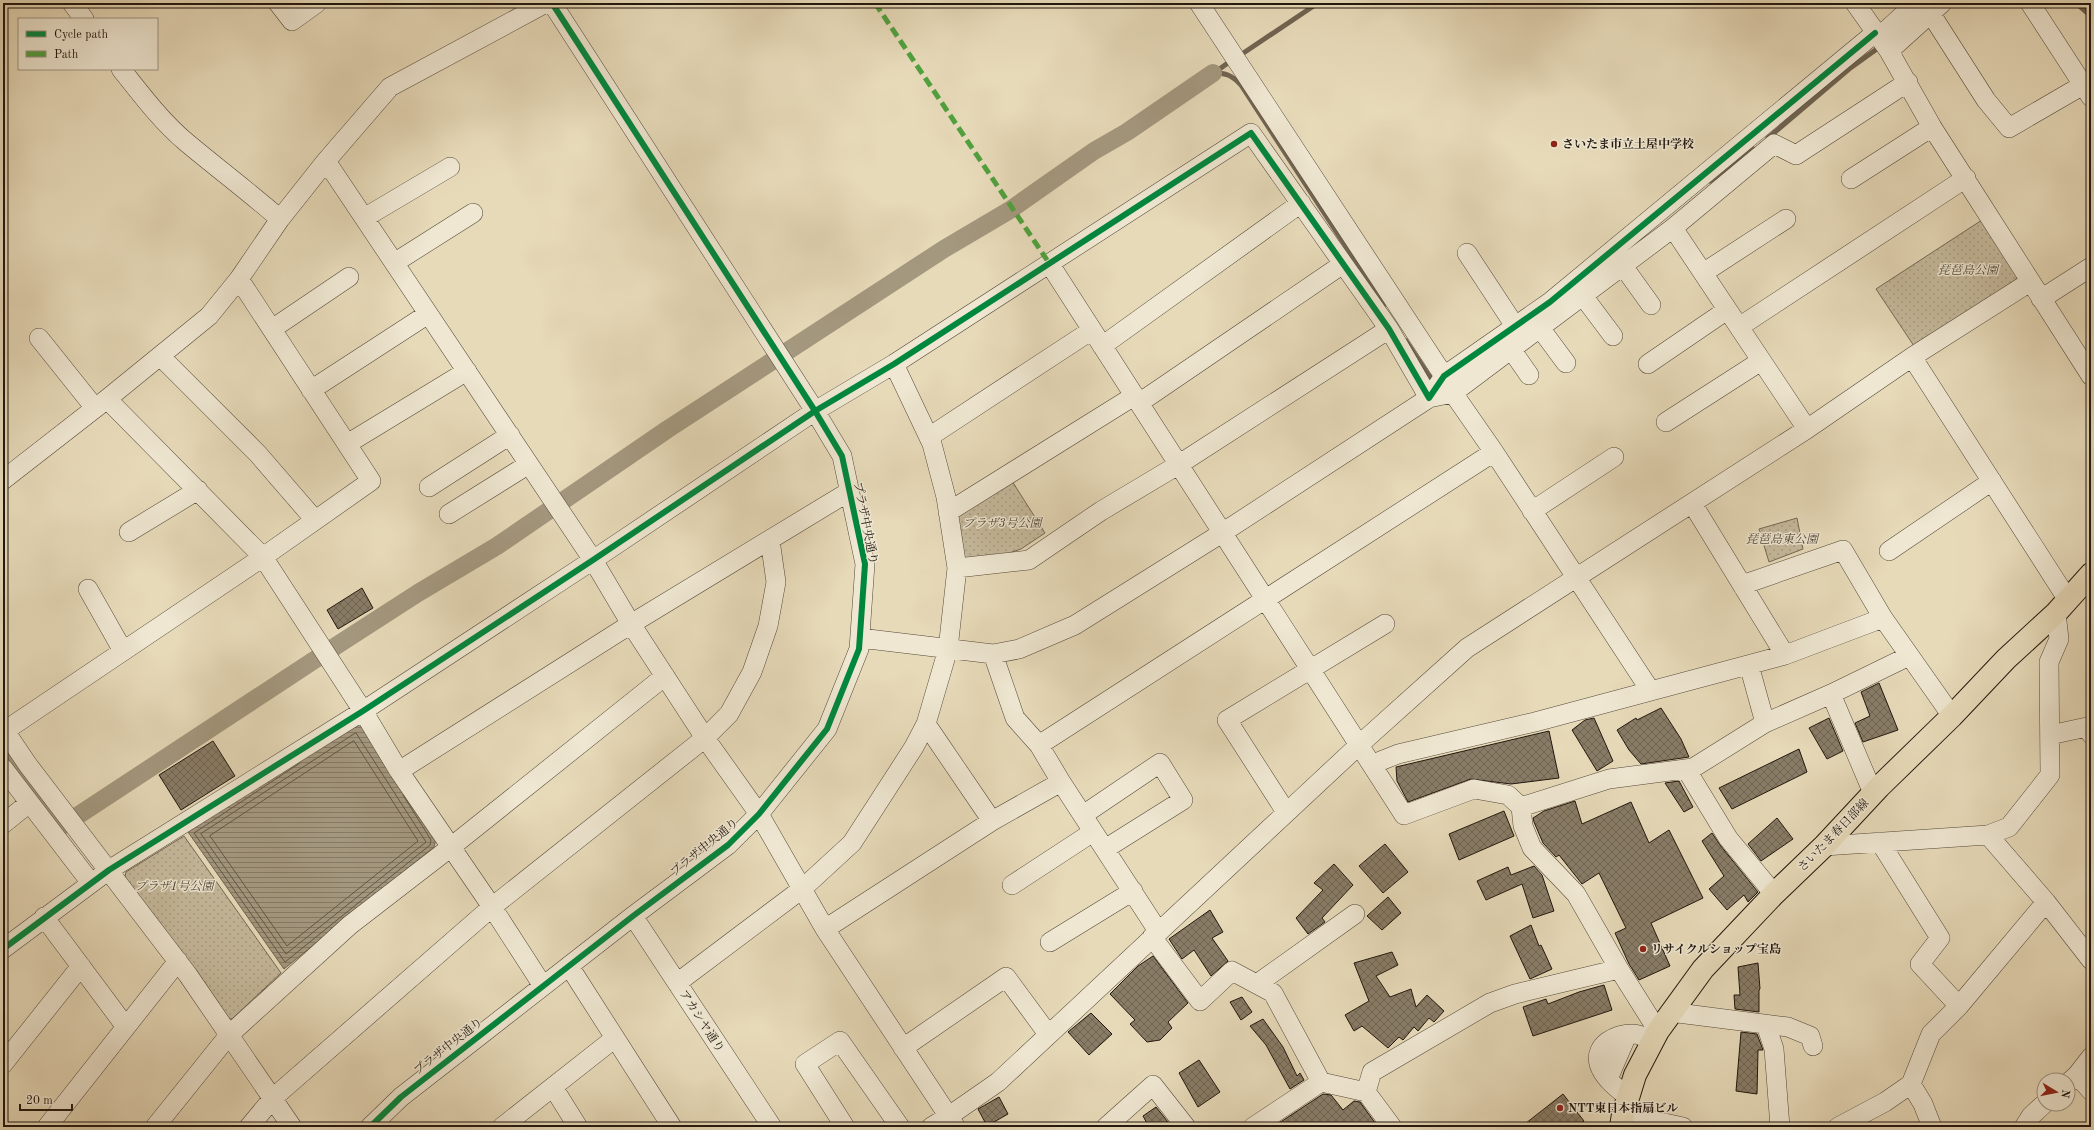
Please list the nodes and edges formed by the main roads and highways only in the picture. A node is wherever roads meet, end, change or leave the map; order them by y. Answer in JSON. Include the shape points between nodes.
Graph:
{"nodes":[{"id":1,"x":2091,"y":574,"type":"edge"},
{"id":2,"x":1624,"y":1113,"type":"edge"}],
"edges":[{"from":1,"to":2,"type":"main road","name":"さいたま春日部線","via":[[2062,607],[2006,659],[1873,793],[1703,969],[1670,1012],[1656,1036],[1635,1075]]}]}
